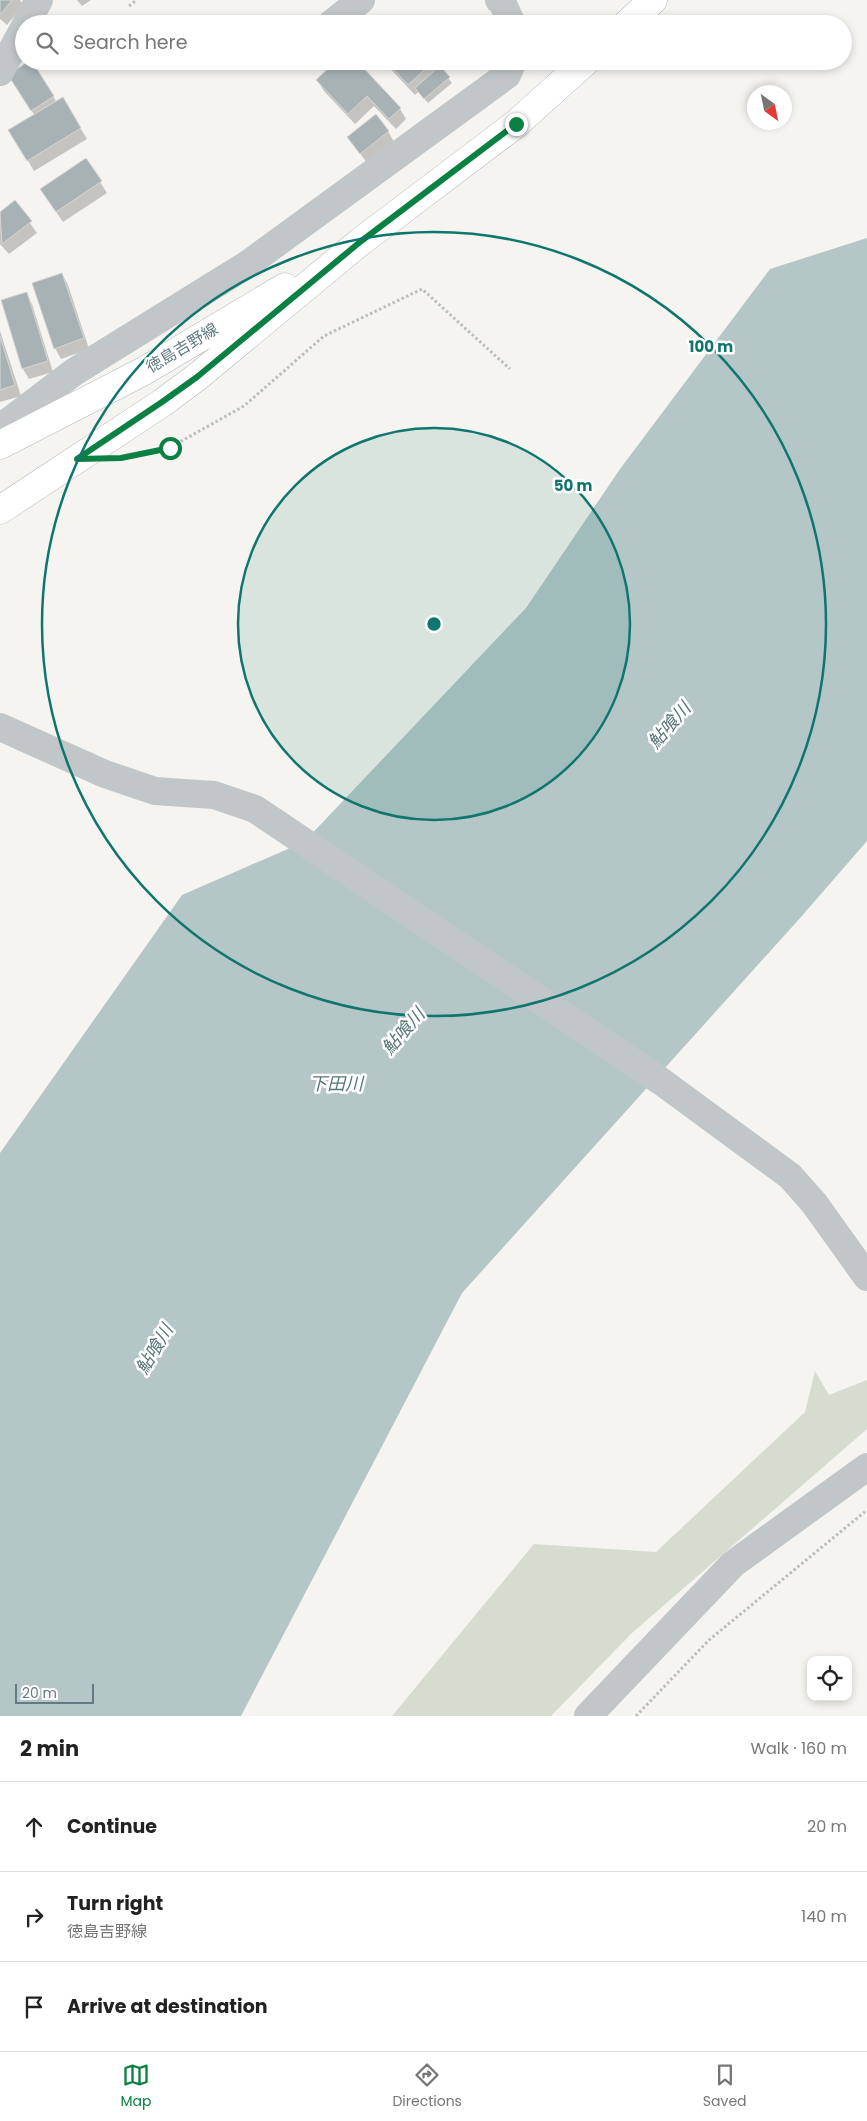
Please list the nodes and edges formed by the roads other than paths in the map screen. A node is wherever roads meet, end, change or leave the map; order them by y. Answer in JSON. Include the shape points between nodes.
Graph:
{"nodes":[{"id":1,"x":39,"y":0,"type":"edge"},
{"id":2,"x":361,"y":0,"type":"edge"},
{"id":3,"x":499,"y":0,"type":"edge"},
{"id":4,"x":653,"y":0,"type":"edge"},
{"id":5,"x":31,"y":15,"type":"edge"},
{"id":6,"x":342,"y":15,"type":"edge"},
{"id":7,"x":508,"y":15,"type":"edge"},
{"id":8,"x":637,"y":15,"type":"edge"},
{"id":9,"x":15,"y":44,"type":"edge"},
{"id":10,"x":509,"y":70,"type":"edge"},
{"id":11,"x":576,"y":70,"type":"edge"},
{"id":12,"x":0,"y":72,"type":"edge"},
{"id":13,"x":360,"y":242,"type":"junction"},
{"id":14,"x":0,"y":428,"type":"edge"},
{"id":15,"x":0,"y":445,"type":"edge"},
{"id":16,"x":0,"y":510,"type":"edge"},
{"id":17,"x":0,"y":727,"type":"edge"},
{"id":18,"x":867,"y":1277,"type":"edge"},
{"id":19,"x":867,"y":1467,"type":"edge"},
{"id":20,"x":588,"y":1716,"type":"edge"}],
"edges":[{"from":1,"to":5,"type":"street"},
{"from":2,"to":6,"type":"street"},
{"from":3,"to":7,"type":"street"},
{"from":4,"to":8,"type":"main road"},
{"from":9,"to":12,"type":"street"},
{"from":10,"to":14,"type":"street","via":[[507,75],[248,264],[74,372]]},
{"from":11,"to":13,"type":"main road","name":"徳島吉野線","via":[[516,124]]},
{"from":13,"to":15,"type":"main road","name":"徳島吉野線","via":[[144,371]]},
{"from":13,"to":16,"type":"main road","name":"徳島吉野線","via":[[197,377]]},
{"from":17,"to":18,"type":"street","via":[[105,774],[155,791],[214,795],[255,809],[662,1082],[790,1176],[814,1203]]},
{"from":19,"to":20,"type":"street","via":[[733,1564]]}]}
